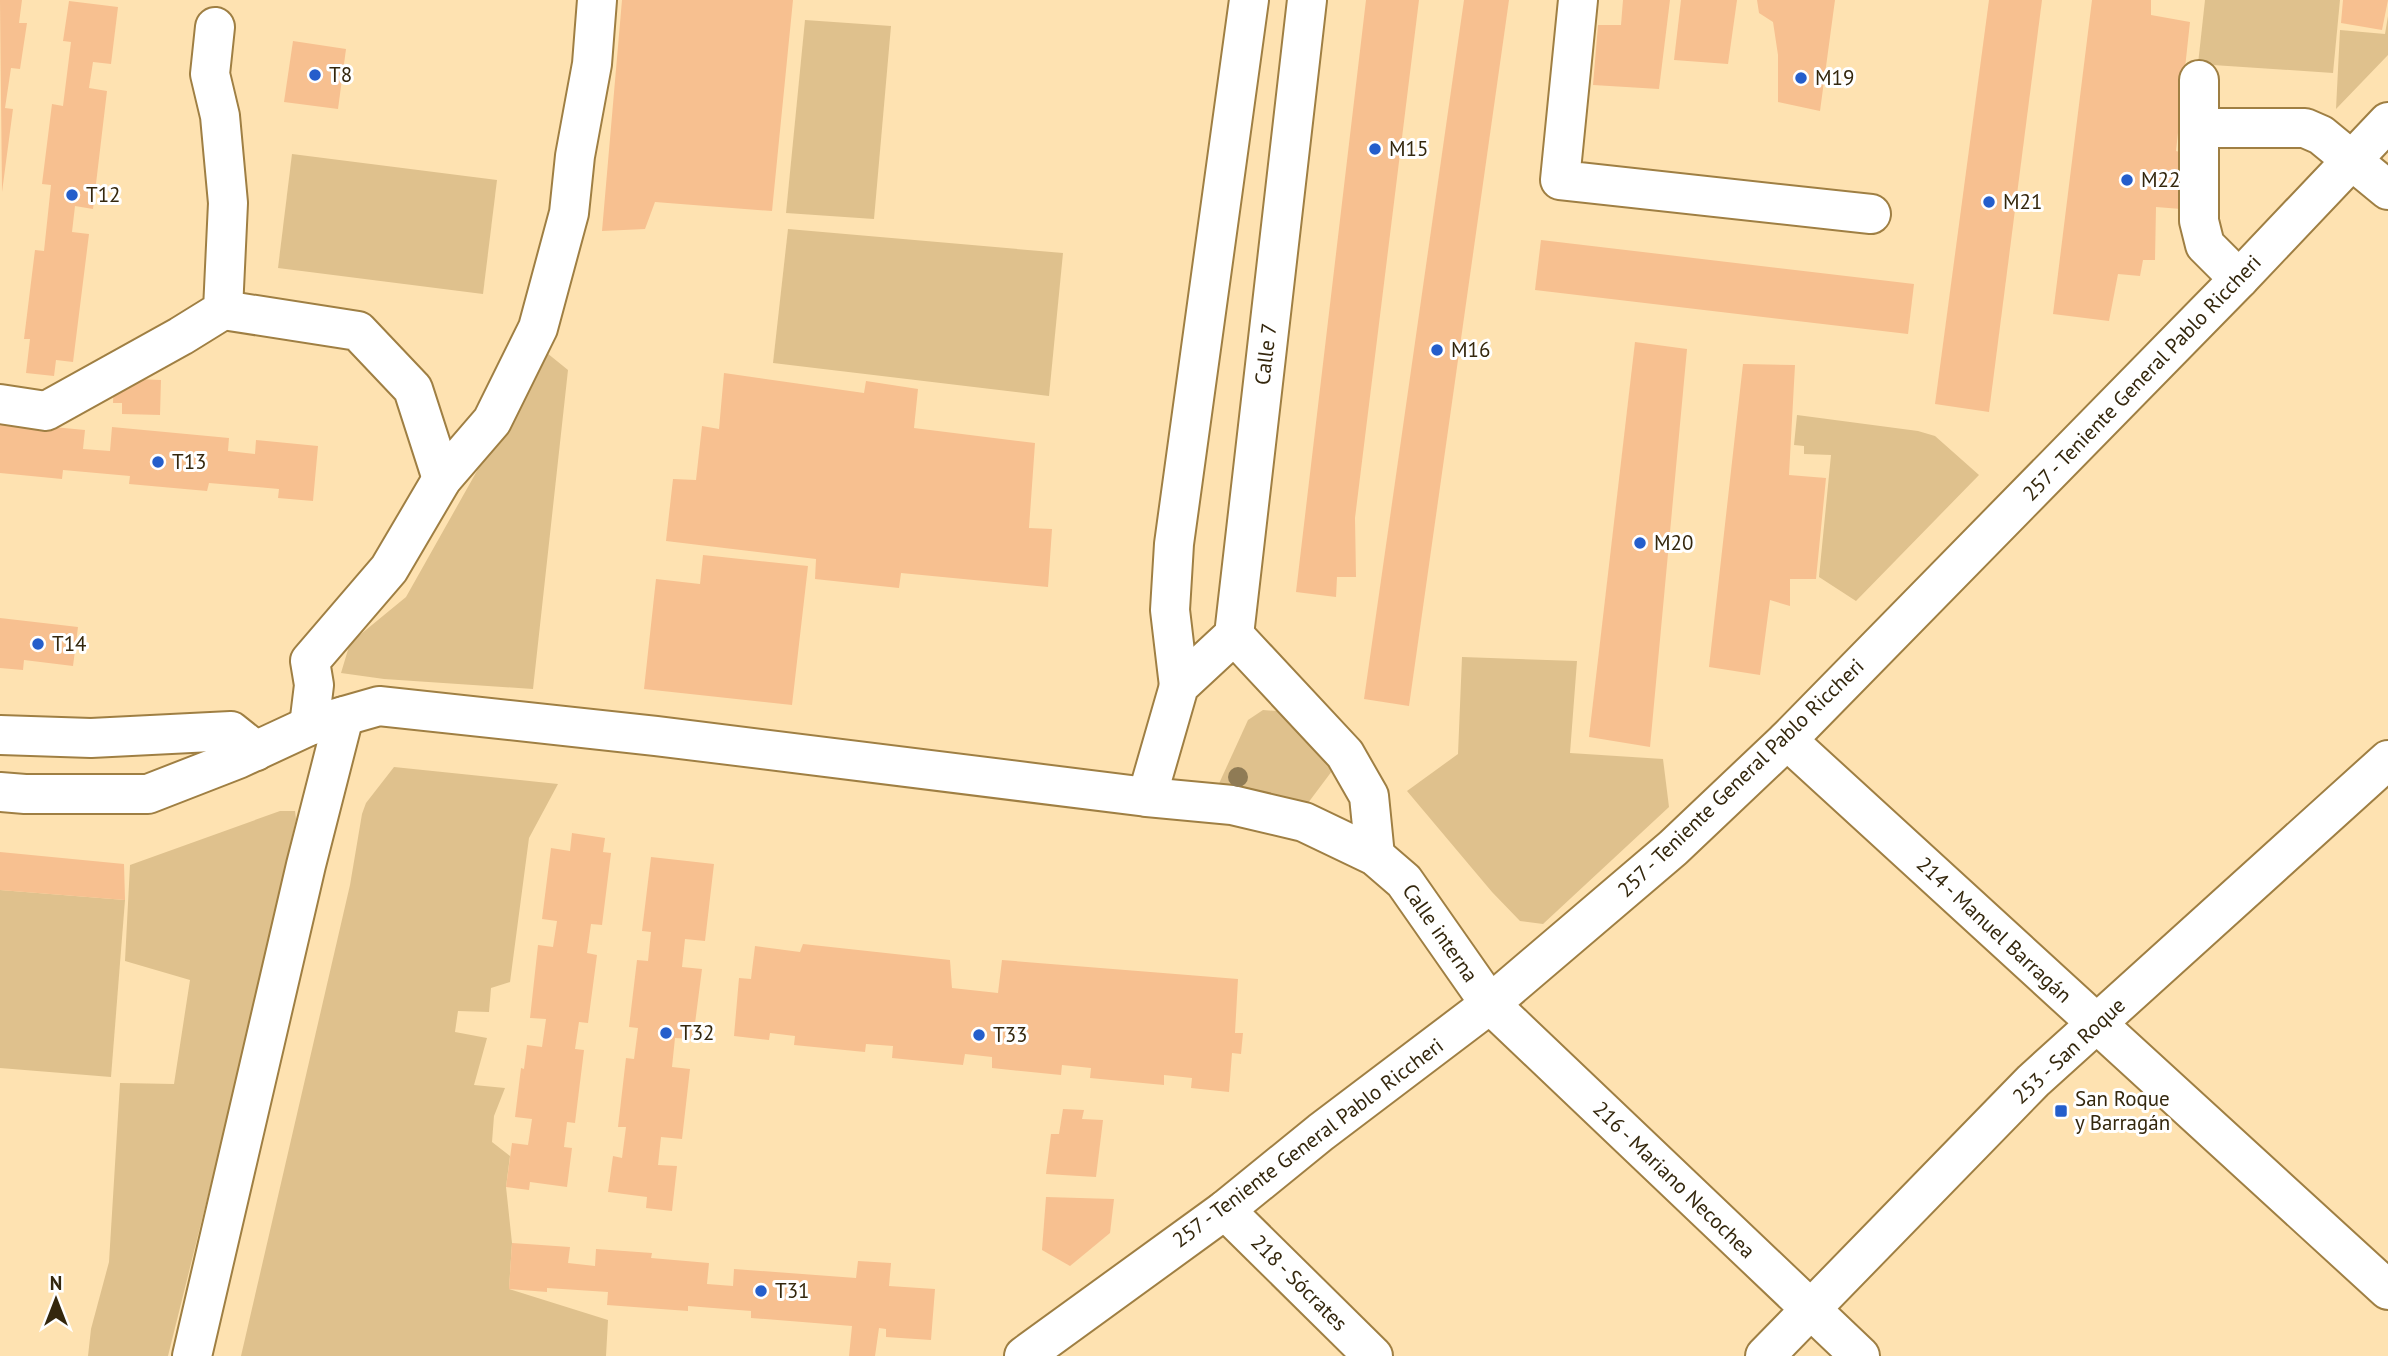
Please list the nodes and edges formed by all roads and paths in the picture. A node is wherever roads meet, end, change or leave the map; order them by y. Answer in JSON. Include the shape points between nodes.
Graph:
{"nodes":[{"id":1,"x":597,"y":0,"type":"edge"},
{"id":2,"x":1248,"y":0,"type":"edge"},
{"id":3,"x":1307,"y":0,"type":"edge"},
{"id":4,"x":1578,"y":0,"type":"edge"},
{"id":5,"x":215,"y":27,"type":"dead end"},
{"id":6,"x":2199,"y":80,"type":"dead end"},
{"id":7,"x":2388,"y":122,"type":"edge"},
{"id":8,"x":2200,"y":128,"type":"junction"},
{"id":9,"x":2354,"y":160,"type":"junction"},
{"id":10,"x":2388,"y":190,"type":"edge"},
{"id":11,"x":1871,"y":214,"type":"dead end"},
{"id":12,"x":2239,"y":279,"type":"junction"},
{"id":13,"x":223,"y":310,"type":"junction"},
{"id":14,"x":0,"y":404,"type":"edge"},
{"id":15,"x":442,"y":479,"type":"junction"},
{"id":16,"x":1234,"y":635,"type":"junction"},
{"id":17,"x":1179,"y":686,"type":"junction"},
{"id":18,"x":327,"y":721,"type":"junction"},
{"id":19,"x":0,"y":735,"type":"edge"},
{"id":20,"x":1787,"y":740,"type":"junction"},
{"id":21,"x":256,"y":751,"type":"junction"},
{"id":22,"x":2388,"y":761,"type":"edge"},
{"id":23,"x":0,"y":792,"type":"edge"},
{"id":24,"x":1147,"y":797,"type":"junction"},
{"id":25,"x":1375,"y":856,"type":"junction"},
{"id":26,"x":1490,"y":1004,"type":"junction"},
{"id":27,"x":2097,"y":1025,"type":"junction"},
{"id":28,"x":1225,"y":1210,"type":"junction"},
{"id":29,"x":2388,"y":1290,"type":"edge"},
{"id":30,"x":1808,"y":1309,"type":"junction"},
{"id":31,"x":192,"y":1356,"type":"edge"},
{"id":32,"x":1024,"y":1356,"type":"edge"},
{"id":33,"x":1373,"y":1356,"type":"edge"},
{"id":34,"x":1765,"y":1356,"type":"edge"},
{"id":35,"x":1860,"y":1356,"type":"edge"}],
"edges":[{"from":1,"to":15,"type":"street","via":[[569,213],[538,328],[492,421]]},
{"from":2,"to":17,"type":"street","via":[[1174,544],[1170,611]]},
{"from":3,"to":16,"type":"street","name":"Calle 7"},
{"from":4,"to":11,"type":"street","via":[[1560,180]]},
{"from":5,"to":13,"type":"street","via":[[210,74],[220,116],[228,204]]},
{"from":6,"to":8,"type":"street"},
{"from":7,"to":9,"type":"street","name":"257 - Teniente General Pablo Riccheri"},
{"from":8,"to":9,"type":"street","via":[[2305,128]]},
{"from":8,"to":12,"type":"street","via":[[2199,221],[2205,245]]},
{"from":9,"to":10,"type":"street"},
{"from":9,"to":12,"type":"street","name":"257 - Teniente General Pablo Riccheri"},
{"from":12,"to":20,"type":"street","name":"257 - Teniente General Pablo Riccheri"},
{"from":13,"to":14,"type":"street","via":[[46,411]]},
{"from":13,"to":15,"type":"street","via":[[358,331],[413,388]]},
{"from":15,"to":18,"type":"street","via":[[389,569],[310,661]]},
{"from":16,"to":17,"type":"street"},
{"from":16,"to":25,"type":"street","via":[[1345,754],[1369,796]]},
{"from":17,"to":24,"type":"street"},
{"from":18,"to":21,"type":"street","name":"Calle interna"},
{"from":18,"to":24,"type":"street","name":"Calle interna","via":[[380,706]]},
{"from":18,"to":31,"type":"street","via":[[306,865]]},
{"from":19,"to":21,"type":"street","via":[[91,738],[231,731]]},
{"from":20,"to":26,"type":"street","name":"257 - Teniente General Pablo Riccheri","via":[[1674,848]]},
{"from":20,"to":27,"type":"street","name":"214 - Manuel Barragán"},
{"from":21,"to":23,"type":"street","name":"Calle interna","via":[[148,794]]},
{"from":22,"to":27,"type":"street","name":"253 - San Roque"},
{"from":24,"to":25,"type":"street","name":"Calle interna","via":[[1232,805],[1304,822]]},
{"from":25,"to":26,"type":"street","name":"Calle interna","via":[[1405,881]]},
{"from":26,"to":28,"type":"street","name":"257 - Teniente General Pablo Riccheri"},
{"from":26,"to":30,"type":"street","name":"216 - Mariano Necochea"},
{"from":27,"to":29,"type":"street","name":"214 - Manuel Barragán"},
{"from":27,"to":30,"type":"street","name":"253 - San Roque","via":[[2033,1081]]},
{"from":28,"to":32,"type":"street","name":"257 - Teniente General Pablo Riccheri"},
{"from":28,"to":33,"type":"street","name":"218 - Sócrates"},
{"from":30,"to":34,"type":"street","name":"253 - San Roque"},
{"from":30,"to":35,"type":"street","name":"216 - Mariano Necochea"}]}
